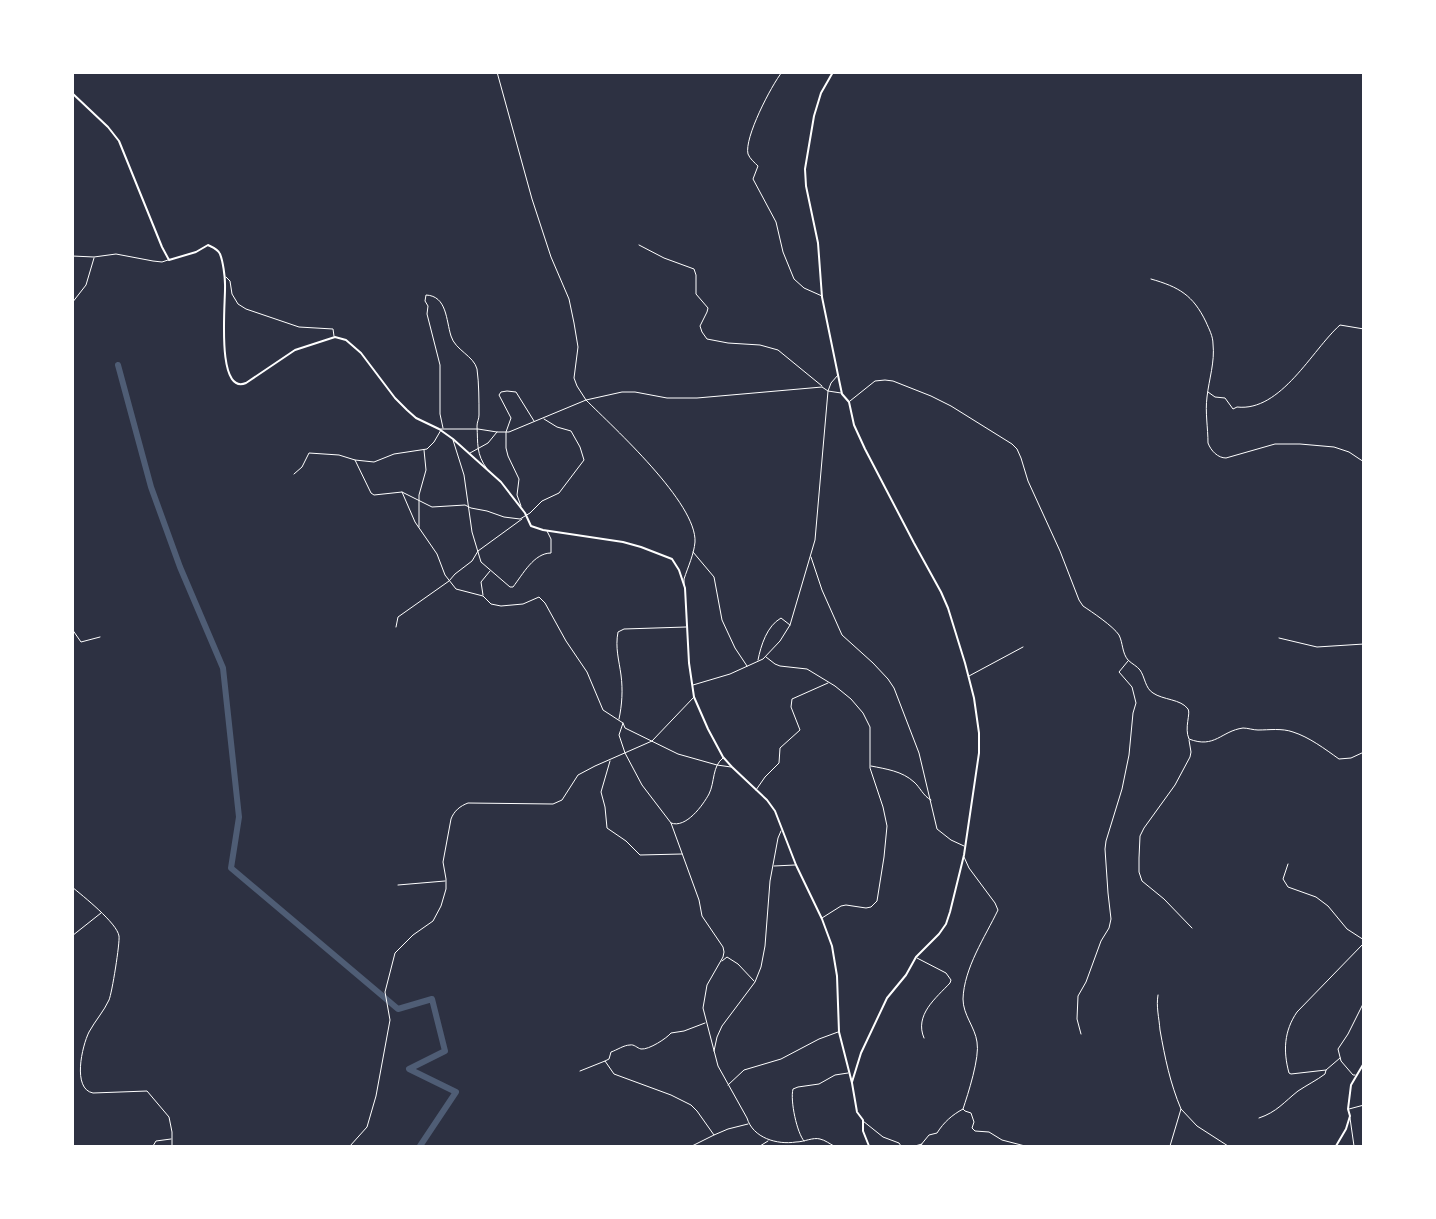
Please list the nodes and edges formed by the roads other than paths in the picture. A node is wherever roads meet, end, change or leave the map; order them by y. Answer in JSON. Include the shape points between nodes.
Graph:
{"nodes":[{"id":1,"x":497,"y":72,"type":"edge"},
{"id":2,"x":782,"y":72,"type":"edge"},
{"id":3,"x":834,"y":72,"type":"edge"},
{"id":4,"x":72,"y":93,"type":"edge"},
{"id":5,"x":639,"y":245,"type":"dead end"},
{"id":6,"x":72,"y":256,"type":"edge"},
{"id":7,"x":94,"y":257,"type":"junction"},
{"id":8,"x":169,"y":260,"type":"junction"},
{"id":9,"x":224,"y":275,"type":"junction"},
{"id":10,"x":1151,"y":279,"type":"dead end"},
{"id":11,"x":822,"y":297,"type":"junction"},
{"id":12,"x":72,"y":303,"type":"edge"},
{"id":13,"x":1364,"y":329,"type":"edge"},
{"id":14,"x":335,"y":337,"type":"junction"},
{"id":15,"x":838,"y":375,"type":"junction"},
{"id":16,"x":822,"y":387,"type":"junction"},
{"id":17,"x":828,"y":391,"type":"junction"},
{"id":18,"x":1208,"y":391,"type":"junction"},
{"id":19,"x":842,"y":394,"type":"junction"},
{"id":20,"x":586,"y":400,"type":"junction"},
{"id":21,"x":849,"y":402,"type":"junction"},
{"id":22,"x":543,"y":418,"type":"junction"},
{"id":23,"x":534,"y":421,"type":"junction"},
{"id":24,"x":441,"y":429,"type":"junction"},
{"id":25,"x":478,"y":429,"type":"junction"},
{"id":26,"x":497,"y":432,"type":"junction"},
{"id":27,"x":506,"y":432,"type":"junction"},
{"id":28,"x":453,"y":439,"type":"junction"},
{"id":29,"x":462,"y":448,"type":"junction"},
{"id":30,"x":424,"y":449,"type":"junction"},
{"id":31,"x":477,"y":449,"type":"junction"},
{"id":32,"x":457,"y":452,"type":"junction"},
{"id":33,"x":470,"y":453,"type":"junction"},
{"id":34,"x":355,"y":460,"type":"junction"},
{"id":35,"x":1364,"y":462,"type":"edge"},
{"id":36,"x":488,"y":470,"type":"junction"},
{"id":37,"x":294,"y":474,"type":"dead end"},
{"id":38,"x":402,"y":492,"type":"junction"},
{"id":39,"x":418,"y":500,"type":"junction"},
{"id":40,"x":468,"y":506,"type":"junction"},
{"id":41,"x":525,"y":514,"type":"junction"},
{"id":42,"x":419,"y":528,"type":"junction"},
{"id":43,"x":547,"y":530,"type":"junction"},
{"id":44,"x":478,"y":551,"type":"junction"},
{"id":45,"x":693,"y":552,"type":"junction"},
{"id":46,"x":811,"y":556,"type":"junction"},
{"id":47,"x":491,"y":570,"type":"junction"},
{"id":48,"x":449,"y":581,"type":"junction"},
{"id":49,"x":685,"y":588,"type":"junction"},
{"id":50,"x":483,"y":596,"type":"junction"},
{"id":51,"x":790,"y":625,"type":"junction"},
{"id":52,"x":686,"y":626,"type":"junction"},
{"id":53,"x":396,"y":627,"type":"dead end"},
{"id":54,"x":72,"y":629,"type":"edge"},
{"id":55,"x":75,"y":633,"type":"junction"},
{"id":56,"x":72,"y":635,"type":"edge"},
{"id":57,"x":100,"y":636,"type":"dead end"},
{"id":58,"x":1279,"y":638,"type":"dead end"},
{"id":59,"x":1364,"y":644,"type":"edge"},
{"id":60,"x":1022,"y":647,"type":"dead end"},
{"id":61,"x":765,"y":657,"type":"junction"},
{"id":62,"x":758,"y":661,"type":"junction"},
{"id":63,"x":1129,"y":661,"type":"junction"},
{"id":64,"x":747,"y":666,"type":"junction"},
{"id":65,"x":968,"y":676,"type":"junction"},
{"id":66,"x":829,"y":682,"type":"junction"},
{"id":67,"x":692,"y":685,"type":"junction"},
{"id":68,"x":694,"y":697,"type":"junction"},
{"id":69,"x":619,"y":720,"type":"junction"},
{"id":70,"x":623,"y":723,"type":"junction"},
{"id":71,"x":1189,"y":739,"type":"junction"},
{"id":72,"x":652,"y":741,"type":"junction"},
{"id":73,"x":1364,"y":752,"type":"edge"},
{"id":74,"x":625,"y":753,"type":"junction"},
{"id":75,"x":723,"y":757,"type":"junction"},
{"id":76,"x":610,"y":760,"type":"junction"},
{"id":77,"x":716,"y":765,"type":"junction"},
{"id":78,"x":870,"y":765,"type":"junction"},
{"id":79,"x":732,"y":767,"type":"junction"},
{"id":80,"x":756,"y":790,"type":"junction"},
{"id":81,"x":931,"y":800,"type":"junction"},
{"id":82,"x":671,"y":823,"type":"junction"},
{"id":83,"x":781,"y":830,"type":"junction"},
{"id":84,"x":965,"y":847,"type":"junction"},
{"id":85,"x":682,"y":854,"type":"junction"},
{"id":86,"x":964,"y":856,"type":"junction"},
{"id":87,"x":1288,"y":864,"type":"dead end"},
{"id":88,"x":796,"y":865,"type":"junction"},
{"id":89,"x":773,"y":866,"type":"junction"},
{"id":90,"x":446,"y":881,"type":"junction"},
{"id":91,"x":398,"y":885,"type":"dead end"},
{"id":92,"x":72,"y":887,"type":"edge"},
{"id":93,"x":101,"y":913,"type":"junction"},
{"id":94,"x":822,"y":919,"type":"junction"},
{"id":95,"x":1192,"y":928,"type":"dead end"},
{"id":96,"x":72,"y":936,"type":"edge"},
{"id":97,"x":1364,"y":940,"type":"edge"},
{"id":98,"x":1364,"y":943,"type":"edge"},
{"id":99,"x":916,"y":957,"type":"junction"},
{"id":100,"x":721,"y":962,"type":"junction"},
{"id":101,"x":755,"y":982,"type":"junction"},
{"id":102,"x":1158,"y":995,"type":"dead end"},
{"id":103,"x":1364,"y":1002,"type":"edge"},
{"id":104,"x":706,"y":1022,"type":"junction"},
{"id":105,"x":838,"y":1032,"type":"junction"},
{"id":106,"x":1080,"y":1034,"type":"dead end"},
{"id":107,"x":924,"y":1038,"type":"dead end"},
{"id":108,"x":716,"y":1057,"type":"junction"},
{"id":109,"x":1340,"y":1058,"type":"junction"},
{"id":110,"x":605,"y":1061,"type":"junction"},
{"id":111,"x":1363,"y":1065,"type":"edge"},
{"id":112,"x":1326,"y":1070,"type":"junction"},
{"id":113,"x":580,"y":1071,"type":"dead end"},
{"id":114,"x":849,"y":1073,"type":"junction"},
{"id":115,"x":1356,"y":1075,"type":"junction"},
{"id":116,"x":852,"y":1083,"type":"junction"},
{"id":117,"x":728,"y":1085,"type":"junction"},
{"id":118,"x":1364,"y":1105,"type":"edge"},
{"id":119,"x":963,"y":1109,"type":"junction"},
{"id":120,"x":1181,"y":1109,"type":"junction"},
{"id":121,"x":1348,"y":1109,"type":"junction"},
{"id":122,"x":1350,"y":1116,"type":"junction"},
{"id":123,"x":1259,"y":1118,"type":"dead end"},
{"id":124,"x":863,"y":1120,"type":"junction"},
{"id":125,"x":749,"y":1124,"type":"junction"},
{"id":126,"x":714,"y":1135,"type":"junction"},
{"id":127,"x":172,"y":1139,"type":"junction"},
{"id":128,"x":769,"y":1140,"type":"junction"},
{"id":129,"x":804,"y":1141,"type":"junction"},
{"id":130,"x":784,"y":1143,"type":"junction"},
{"id":131,"x":1011,"y":1143,"type":"junction"},
{"id":132,"x":922,"y":1144,"type":"junction"},
{"id":133,"x":153,"y":1146,"type":"edge"},
{"id":134,"x":172,"y":1146,"type":"edge"},
{"id":135,"x":350,"y":1146,"type":"edge"},
{"id":136,"x":692,"y":1146,"type":"edge"},
{"id":137,"x":760,"y":1146,"type":"edge"},
{"id":138,"x":782,"y":1146,"type":"edge"},
{"id":139,"x":834,"y":1146,"type":"edge"},
{"id":140,"x":869,"y":1146,"type":"edge"},
{"id":141,"x":900,"y":1146,"type":"edge"},
{"id":142,"x":915,"y":1146,"type":"edge"},
{"id":143,"x":920,"y":1146,"type":"edge"},
{"id":144,"x":1010,"y":1146,"type":"edge"},
{"id":145,"x":1025,"y":1146,"type":"edge"},
{"id":146,"x":1170,"y":1146,"type":"edge"},
{"id":147,"x":1228,"y":1146,"type":"edge"},
{"id":148,"x":1336,"y":1146,"type":"edge"},
{"id":149,"x":1354,"y":1146,"type":"edge"}],
"edges":[{"from":1,"to":20,"type":"street","via":[[532,199],[569,300],[578,348],[574,378]]},
{"from":2,"to":11,"type":"street","via":[[763,102],[748,146],[750,157],[758,166],[753,179],[776,222],[794,279]]},
{"from":3,"to":11,"type":"main road","via":[[821,93],[814,116],[805,169],[818,243]]},
{"from":4,"to":8,"type":"main road","via":[[119,141]]},
{"from":5,"to":16,"type":"street","via":[[694,269],[696,294],[708,308],[700,326],[708,339],[760,345],[783,352]]},
{"from":6,"to":7,"type":"street"},
{"from":7,"to":8,"type":"street","via":[[110,254],[162,262]]},
{"from":7,"to":12,"type":"street","via":[[86,285]]},
{"from":8,"to":9,"type":"main road","via":[[208,245],[220,254]]},
{"from":9,"to":14,"type":"street","via":[[230,281],[238,304],[246,309],[299,326],[333,328]]},
{"from":9,"to":14,"type":"main road","via":[[224,351],[236,384],[246,383],[295,350]]},
{"from":10,"to":18,"type":"street","via":[[1189,295],[1203,315],[1213,342]]},
{"from":11,"to":15,"type":"main road"},
{"from":13,"to":18,"type":"street","via":[[1340,325],[1284,388],[1255,405],[1233,410],[1225,398],[1215,397]]},
{"from":14,"to":24,"type":"main road","via":[[346,340],[361,353],[406,410]]},
{"from":15,"to":17,"type":"street"},
{"from":15,"to":19,"type":"main road"},
{"from":16,"to":17,"type":"street"},
{"from":16,"to":20,"type":"street","via":[[697,398],[622,392]]},
{"from":17,"to":19,"type":"street"},
{"from":17,"to":46,"type":"street"},
{"from":18,"to":35,"type":"street","via":[[1208,443],[1210,450],[1221,458],[1275,444],[1300,444],[1334,447]]},
{"from":19,"to":21,"type":"main road"},
{"from":20,"to":22,"type":"street"},
{"from":20,"to":45,"type":"street","via":[[664,481],[693,529]]},
{"from":21,"to":63,"type":"street","via":[[875,381],[893,381],[952,406],[1012,444],[1022,458],[1028,481],[1079,600],[1118,633]]},
{"from":21,"to":65,"type":"main road","via":[[854,425],[865,449],[941,592]]},
{"from":22,"to":23,"type":"street"},
{"from":22,"to":41,"type":"street","via":[[572,431],[584,460],[559,493]]},
{"from":23,"to":27,"type":"street"},
{"from":23,"to":27,"type":"street","via":[[516,392],[501,392],[499,395],[511,418]]},
{"from":24,"to":25,"type":"street"},
{"from":24,"to":25,"type":"street","via":[[440,365],[427,314],[426,295],[440,300],[451,337],[476,367]]},
{"from":24,"to":28,"type":"main road"},
{"from":24,"to":30,"type":"street","via":[[430,447]]},
{"from":25,"to":26,"type":"street"},
{"from":25,"to":31,"type":"street"},
{"from":26,"to":27,"type":"street"},
{"from":26,"to":31,"type":"street","via":[[488,443]]},
{"from":27,"to":41,"type":"street","via":[[507,453],[518,479],[517,496]]},
{"from":28,"to":29,"type":"main road"},
{"from":28,"to":32,"type":"street"},
{"from":29,"to":32,"type":"street"},
{"from":29,"to":33,"type":"main road"},
{"from":30,"to":34,"type":"street","via":[[394,454],[374,462]]},
{"from":30,"to":39,"type":"street","via":[[426,472]]},
{"from":31,"to":33,"type":"street"},
{"from":31,"to":36,"type":"street"},
{"from":32,"to":40,"type":"street"},
{"from":33,"to":36,"type":"main road"},
{"from":34,"to":37,"type":"street","via":[[309,452],[302,467]]},
{"from":34,"to":38,"type":"street","via":[[371,493]]},
{"from":36,"to":41,"type":"main road"},
{"from":38,"to":39,"type":"street"},
{"from":38,"to":42,"type":"street"},
{"from":39,"to":40,"type":"street","via":[[432,507]]},
{"from":39,"to":42,"type":"street"},
{"from":40,"to":41,"type":"street","via":[[504,517],[520,519]]},
{"from":40,"to":44,"type":"street"},
{"from":41,"to":43,"type":"main road","via":[[531,526]]},
{"from":41,"to":44,"type":"street"},
{"from":42,"to":48,"type":"street","via":[[437,554]]},
{"from":43,"to":47,"type":"street","via":[[551,554],[536,558],[513,586],[510,587]]},
{"from":43,"to":49,"type":"main road","via":[[623,542],[659,553],[674,562]]},
{"from":44,"to":47,"type":"street","via":[[481,562]]},
{"from":44,"to":48,"type":"street","via":[[472,561]]},
{"from":45,"to":49,"type":"street","via":[[684,578]]},
{"from":45,"to":64,"type":"street","via":[[714,578],[722,620]]},
{"from":46,"to":51,"type":"street"},
{"from":46,"to":81,"type":"street","via":[[842,635],[873,663],[894,688],[919,753]]},
{"from":47,"to":50,"type":"street","via":[[481,582]]},
{"from":48,"to":50,"type":"street","via":[[456,588]]},
{"from":48,"to":53,"type":"street","via":[[398,617]]},
{"from":49,"to":52,"type":"main road"},
{"from":50,"to":69,"type":"street","via":[[491,604],[501,606],[523,604],[539,597],[587,672],[603,710]]},
{"from":51,"to":61,"type":"street"},
{"from":51,"to":62,"type":"street","via":[[781,618],[775,623],[766,636]]},
{"from":52,"to":67,"type":"main road"},
{"from":52,"to":69,"type":"street","via":[[618,632],[617,657],[622,693]]},
{"from":54,"to":55,"type":"street"},
{"from":55,"to":56,"type":"street"},
{"from":55,"to":57,"type":"street","via":[[82,642]]},
{"from":58,"to":59,"type":"street","via":[[1317,647]]},
{"from":60,"to":65,"type":"street"},
{"from":61,"to":62,"type":"street"},
{"from":61,"to":66,"type":"street","via":[[780,666],[807,669]]},
{"from":62,"to":64,"type":"street"},
{"from":63,"to":71,"type":"street","via":[[1140,670],[1153,693],[1188,709],[1186,733]]},
{"from":63,"to":106,"type":"street","via":[[1119,672],[1132,687],[1136,703],[1122,789],[1105,849],[1110,928],[1078,996]]},
{"from":64,"to":67,"type":"street"},
{"from":65,"to":84,"type":"main road","via":[[974,698],[979,753]]},
{"from":66,"to":78,"type":"street","via":[[851,699],[869,722]]},
{"from":66,"to":80,"type":"street","via":[[792,699],[791,707],[800,730],[780,748],[779,763]]},
{"from":67,"to":68,"type":"main road"},
{"from":68,"to":72,"type":"street"},
{"from":68,"to":75,"type":"main road"},
{"from":69,"to":70,"type":"street"},
{"from":70,"to":72,"type":"street","via":[[625,728]]},
{"from":70,"to":74,"type":"street","via":[[619,735]]},
{"from":71,"to":73,"type":"street","via":[[1215,741],[1245,728],[1282,730],[1324,748],[1339,759]]},
{"from":71,"to":95,"type":"street","via":[[1190,757],[1179,779],[1140,836],[1139,872],[1142,881]]},
{"from":72,"to":74,"type":"street"},
{"from":72,"to":77,"type":"street","via":[[678,754]]},
{"from":74,"to":76,"type":"street"},
{"from":74,"to":82,"type":"street","via":[[642,785]]},
{"from":75,"to":77,"type":"street"},
{"from":75,"to":79,"type":"main road"},
{"from":76,"to":85,"type":"street","via":[[601,792],[607,828],[640,854]]},
{"from":76,"to":90,"type":"street","via":[[578,775],[562,800],[553,804],[463,805],[451,819],[443,862]]},
{"from":77,"to":79,"type":"street"},
{"from":77,"to":82,"type":"street","via":[[710,791],[700,806],[685,821]]},
{"from":78,"to":81,"type":"street","via":[[908,777]]},
{"from":78,"to":94,"type":"street","via":[[887,826],[877,901],[866,908],[841,906]]},
{"from":79,"to":80,"type":"main road"},
{"from":80,"to":83,"type":"main road","via":[[775,810]]},
{"from":81,"to":84,"type":"street","via":[[937,829]]},
{"from":82,"to":85,"type":"street"},
{"from":83,"to":88,"type":"main road"},
{"from":83,"to":89,"type":"street"},
{"from":84,"to":86,"type":"main road"},
{"from":85,"to":100,"type":"street","via":[[700,900],[702,916],[723,946]]},
{"from":86,"to":99,"type":"main road","via":[[946,924]]},
{"from":86,"to":119,"type":"street","via":[[998,910],[974,958],[963,998],[978,1049]]},
{"from":87,"to":97,"type":"street","via":[[1283,879],[1288,887],[1316,897],[1347,929]]},
{"from":88,"to":89,"type":"street"},
{"from":88,"to":94,"type":"main road"},
{"from":89,"to":101,"type":"street","via":[[763,962]]},
{"from":90,"to":91,"type":"street"},
{"from":90,"to":135,"type":"street","via":[[442,906],[433,921],[413,935],[393,956],[385,992],[390,1020],[376,1096],[367,1127]]},
{"from":92,"to":93,"type":"street"},
{"from":93,"to":96,"type":"street"},
{"from":93,"to":127,"type":"street","via":[[119,934],[119,942],[110,999],[84,1045],[80,1073],[83,1087],[90,1093],[147,1090],[169,1117]]},
{"from":94,"to":105,"type":"main road","via":[[835,958]]},
{"from":98,"to":112,"type":"street","via":[[1290,1022],[1285,1050],[1289,1072]]},
{"from":99,"to":107,"type":"street","via":[[946,973],[951,980],[934,999],[922,1021]]},
{"from":99,"to":116,"type":"main road","via":[[887,998],[861,1053]]},
{"from":100,"to":101,"type":"street","via":[[727,957]]},
{"from":100,"to":104,"type":"street","via":[[707,985],[703,1008]]},
{"from":101,"to":108,"type":"street","via":[[722,1026],[716,1039]]},
{"from":102,"to":120,"type":"street","via":[[1156,1006],[1164,1053]]},
{"from":103,"to":109,"type":"street","via":[[1339,1045]]},
{"from":104,"to":108,"type":"street"},
{"from":104,"to":110,"type":"street","via":[[671,1033],[646,1048],[628,1045],[611,1052]]},
{"from":105,"to":114,"type":"main road"},
{"from":105,"to":117,"type":"street","via":[[819,1038],[781,1059],[744,1070]]},
{"from":108,"to":117,"type":"street"},
{"from":109,"to":112,"type":"street"},
{"from":109,"to":115,"type":"street","via":[[1353,1076]]},
{"from":110,"to":113,"type":"street"},
{"from":110,"to":126,"type":"street","via":[[614,1074],[690,1105]]},
{"from":111,"to":115,"type":"main road"},
{"from":112,"to":123,"type":"street","via":[[1278,1109]]},
{"from":114,"to":116,"type":"main road"},
{"from":114,"to":129,"type":"street","via":[[793,1090],[794,1110]]},
{"from":115,"to":121,"type":"main road","via":[[1351,1085]]},
{"from":116,"to":124,"type":"main road","via":[[857,1112]]},
{"from":117,"to":125,"type":"street"},
{"from":118,"to":121,"type":"street"},
{"from":119,"to":131,"type":"street","via":[[971,1113],[972,1128]]},
{"from":119,"to":132,"type":"street"},
{"from":120,"to":146,"type":"street"},
{"from":120,"to":147,"type":"street","via":[[1197,1126]]},
{"from":121,"to":122,"type":"main road"},
{"from":122,"to":148,"type":"main road"},
{"from":122,"to":149,"type":"street"},
{"from":124,"to":140,"type":"main road"},
{"from":124,"to":141,"type":"street"},
{"from":125,"to":126,"type":"street"},
{"from":125,"to":128,"type":"street"},
{"from":126,"to":136,"type":"street"},
{"from":127,"to":133,"type":"street","via":[[156,1141]]},
{"from":127,"to":134,"type":"street"},
{"from":128,"to":130,"type":"street"},
{"from":128,"to":137,"type":"street"},
{"from":129,"to":130,"type":"street"},
{"from":129,"to":139,"type":"street","via":[[819,1139]]},
{"from":130,"to":138,"type":"street"},
{"from":131,"to":144,"type":"street"},
{"from":131,"to":145,"type":"street"},
{"from":132,"to":142,"type":"street"},
{"from":132,"to":143,"type":"street"}]}
